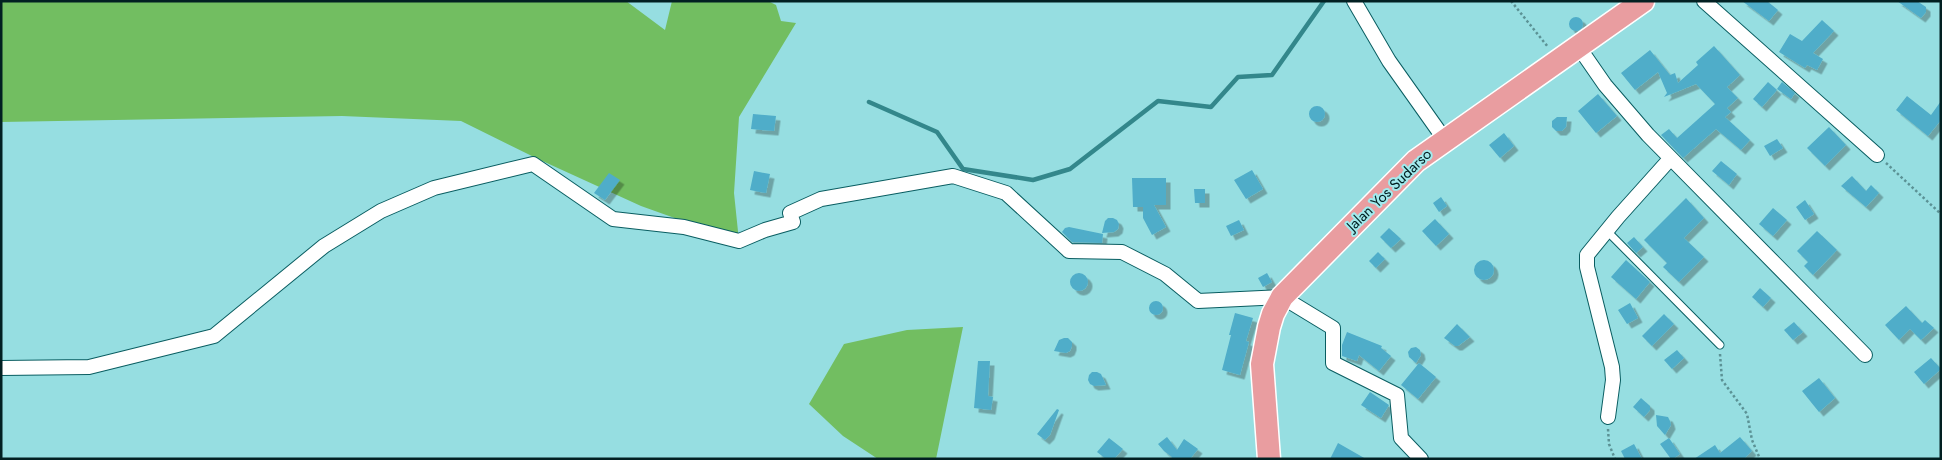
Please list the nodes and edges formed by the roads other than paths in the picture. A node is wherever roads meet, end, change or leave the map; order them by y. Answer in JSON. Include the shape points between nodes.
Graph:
{"nodes":[{"id":1,"x":1354,"y":1,"type":"edge"},
{"id":2,"x":1643,"y":1,"type":"edge"},
{"id":3,"x":1704,"y":1,"type":"edge"},
{"id":4,"x":1578,"y":46,"type":"junction"},
{"id":5,"x":1445,"y":140,"type":"junction"},
{"id":6,"x":1877,"y":155,"type":"road end"},
{"id":7,"x":1670,"y":158,"type":"junction"},
{"id":8,"x":1607,"y":231,"type":"junction"},
{"id":9,"x":1282,"y":297,"type":"junction"},
{"id":10,"x":1720,"y":345,"type":"road end"},
{"id":11,"x":1865,"y":354,"type":"dead end"},
{"id":12,"x":1,"y":368,"type":"edge"},
{"id":13,"x":1608,"y":417,"type":"road end"},
{"id":14,"x":1269,"y":459,"type":"edge"},
{"id":15,"x":1421,"y":459,"type":"edge"}],
"edges":[{"from":1,"to":5,"type":"street","via":[[1389,61]]},
{"from":2,"to":4,"type":"main road","name":"Jalan Yos Sudarso"},
{"from":3,"to":6,"type":"street"},
{"from":4,"to":5,"type":"main road","name":"Jalan Yos Sudarso"},
{"from":4,"to":7,"type":"street","via":[[1605,85]]},
{"from":5,"to":9,"type":"main road","name":"Jalan Yos Sudarso","via":[[1416,161]]},
{"from":7,"to":8,"type":"street"},
{"from":7,"to":11,"type":"street"},
{"from":8,"to":10,"type":"lane"},
{"from":8,"to":13,"type":"street","via":[[1587,255],[1586,261],[1612,367]]},
{"from":9,"to":12,"type":"street","via":[[1198,301],[1165,274],[1122,252],[1069,251],[1006,193],[953,176],[821,199],[790,213],[793,222],[739,241],[684,227],[613,219],[533,164],[434,188],[381,211],[324,246],[214,336],[89,367]]},
{"from":9,"to":14,"type":"main road","name":"Jalan Yos Sudarso","via":[[1273,314],[1262,364]]},
{"from":9,"to":15,"type":"street","via":[[1333,328],[1333,362],[1397,395],[1401,438]]}]}
